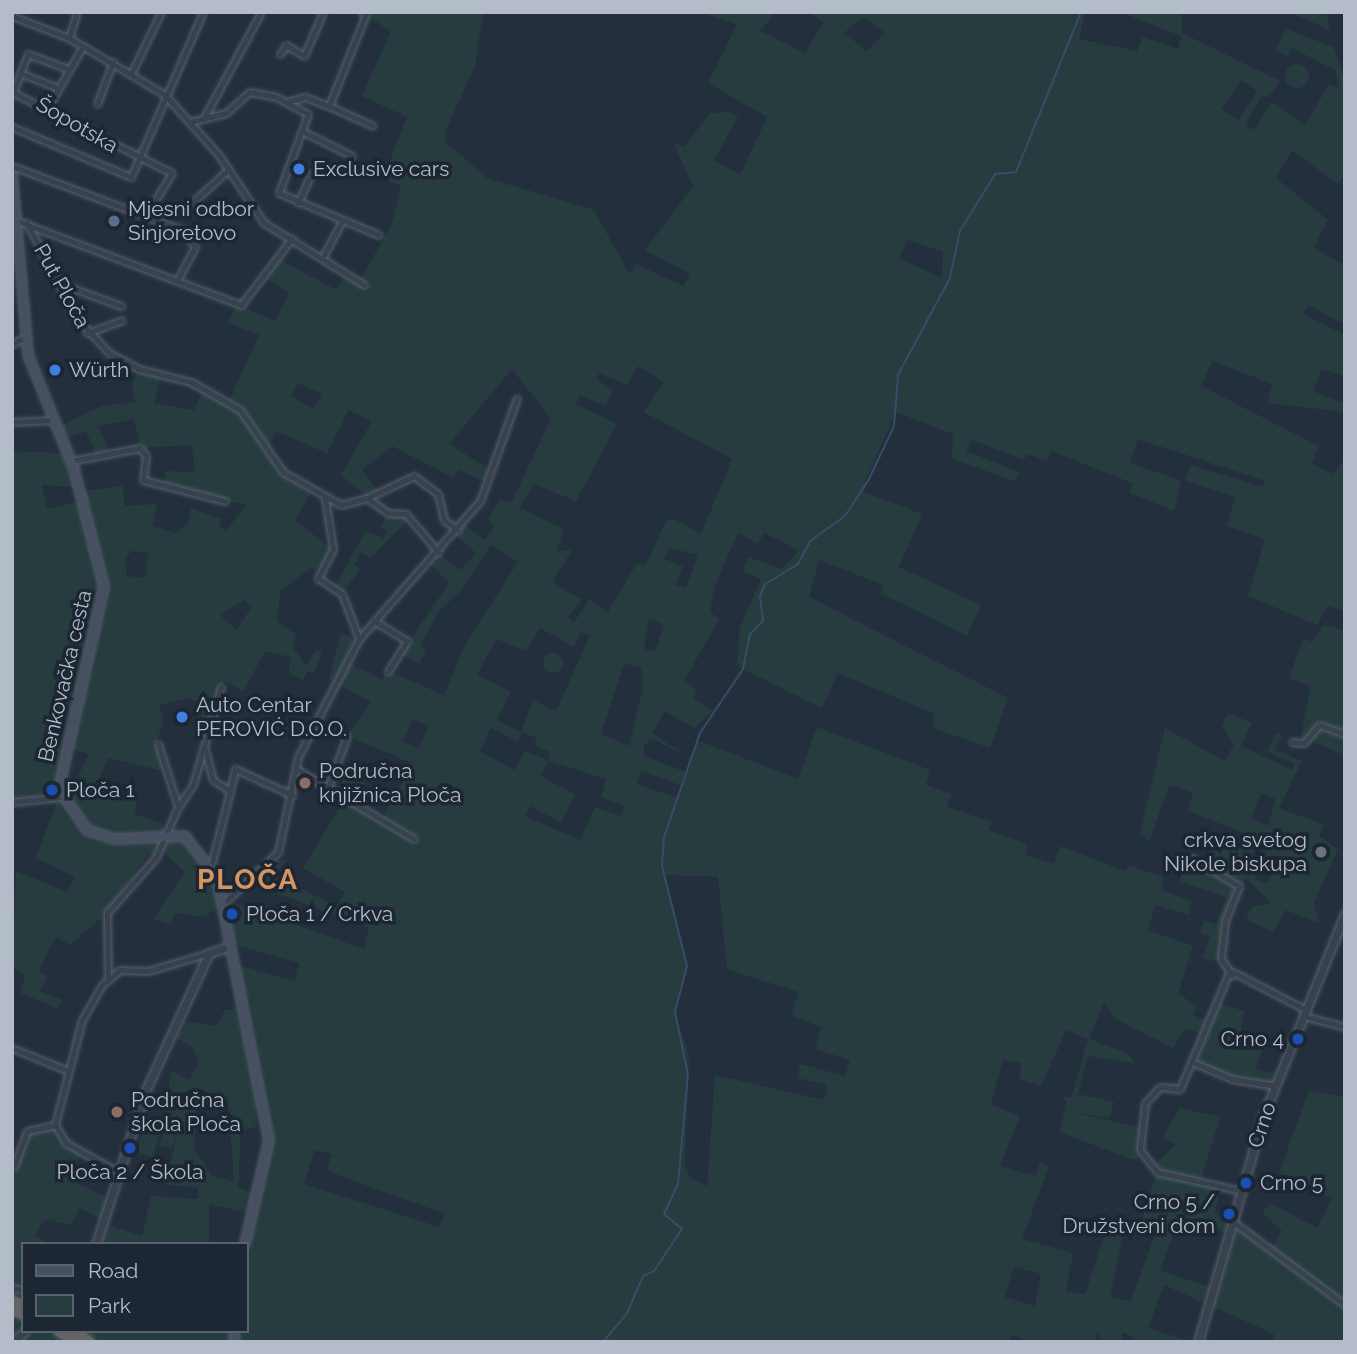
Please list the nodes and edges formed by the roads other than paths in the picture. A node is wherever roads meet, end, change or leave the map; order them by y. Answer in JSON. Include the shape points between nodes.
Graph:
{"nodes":[{"id":1,"x":77,"y":12,"type":"edge"},
{"id":2,"x":161,"y":12,"type":"edge"},
{"id":3,"x":203,"y":12,"type":"edge"},
{"id":4,"x":261,"y":12,"type":"edge"},
{"id":5,"x":323,"y":12,"type":"edge"},
{"id":6,"x":361,"y":12,"type":"edge"},
{"id":7,"x":12,"y":16,"type":"edge"},
{"id":8,"x":69,"y":38,"type":"junction"},
{"id":9,"x":83,"y":46,"type":"junction"},
{"id":10,"x":280,"y":54,"type":"dead end"},
{"id":11,"x":113,"y":62,"type":"junction"},
{"id":12,"x":68,"y":69,"type":"junction"},
{"id":13,"x":20,"y":72,"type":"junction"},
{"id":14,"x":132,"y":72,"type":"junction"},
{"id":15,"x":58,"y":88,"type":"junction"},
{"id":16,"x":12,"y":92,"type":"edge"},
{"id":17,"x":165,"y":95,"type":"junction"},
{"id":18,"x":287,"y":102,"type":"junction"},
{"id":19,"x":97,"y":104,"type":"dead end"},
{"id":20,"x":329,"y":106,"type":"junction"},
{"id":21,"x":48,"y":107,"type":"junction"},
{"id":22,"x":205,"y":116,"type":"junction"},
{"id":23,"x":190,"y":122,"type":"junction"},
{"id":24,"x":373,"y":126,"type":"dead end"},
{"id":25,"x":12,"y":127,"type":"edge"},
{"id":26,"x":302,"y":131,"type":"junction"},
{"id":27,"x":352,"y":156,"type":"dead end"},
{"id":28,"x":139,"y":157,"type":"junction"},
{"id":29,"x":12,"y":166,"type":"edge"},
{"id":30,"x":229,"y":169,"type":"junction"},
{"id":31,"x":12,"y":174,"type":"edge"},
{"id":32,"x":311,"y":174,"type":"dead end"},
{"id":33,"x":192,"y":203,"type":"dead end"},
{"id":34,"x":298,"y":203,"type":"junction"},
{"id":35,"x":15,"y":206,"type":"edge"},
{"id":36,"x":146,"y":215,"type":"junction"},
{"id":37,"x":24,"y":223,"type":"junction"},
{"id":38,"x":341,"y":223,"type":"junction"},
{"id":39,"x":379,"y":235,"type":"dead end"},
{"id":40,"x":292,"y":238,"type":"junction"},
{"id":41,"x":324,"y":255,"type":"junction"},
{"id":42,"x":178,"y":279,"type":"junction"},
{"id":43,"x":64,"y":285,"type":"junction"},
{"id":44,"x":364,"y":285,"type":"dead end"},
{"id":45,"x":121,"y":306,"type":"dead end"},
{"id":46,"x":122,"y":320,"type":"dead end"},
{"id":47,"x":87,"y":333,"type":"junction"},
{"id":48,"x":24,"y":338,"type":"junction"},
{"id":49,"x":12,"y":344,"type":"edge"},
{"id":50,"x":517,"y":398,"type":"dead end"},
{"id":51,"x":55,"y":420,"type":"junction"},
{"id":52,"x":12,"y":422,"type":"edge"},
{"id":53,"x":71,"y":461,"type":"junction"},
{"id":54,"x":325,"y":498,"type":"junction"},
{"id":55,"x":368,"y":498,"type":"junction"},
{"id":56,"x":225,"y":501,"type":"dead end"},
{"id":57,"x":458,"y":530,"type":"junction"},
{"id":58,"x":438,"y":552,"type":"junction"},
{"id":59,"x":355,"y":618,"type":"junction"},
{"id":60,"x":372,"y":622,"type":"junction"},
{"id":61,"x":359,"y":639,"type":"junction"},
{"id":62,"x":388,"y":671,"type":"dead end"},
{"id":63,"x":221,"y":687,"type":"dead end"},
{"id":64,"x":1345,"y":734,"type":"edge"},
{"id":65,"x":347,"y":736,"type":"dead end"},
{"id":66,"x":1292,"y":742,"type":"dead end"},
{"id":67,"x":159,"y":744,"type":"dead end"},
{"id":68,"x":205,"y":749,"type":"junction"},
{"id":69,"x":296,"y":769,"type":"junction"},
{"id":70,"x":329,"y":785,"type":"junction"},
{"id":71,"x":230,"y":791,"type":"junction"},
{"id":72,"x":292,"y":795,"type":"junction"},
{"id":73,"x":62,"y":797,"type":"junction"},
{"id":74,"x":12,"y":802,"type":"edge"},
{"id":75,"x":177,"y":807,"type":"junction"},
{"id":76,"x":164,"y":835,"type":"junction"},
{"id":77,"x":414,"y":839,"type":"dead end"},
{"id":78,"x":1191,"y":858,"type":"dead end"},
{"id":79,"x":211,"y":866,"type":"junction"},
{"id":80,"x":225,"y":902,"type":"junction"},
{"id":81,"x":1345,"y":914,"type":"edge"},
{"id":82,"x":227,"y":947,"type":"junction"},
{"id":83,"x":209,"y":953,"type":"junction"},
{"id":84,"x":1230,"y":972,"type":"junction"},
{"id":85,"x":108,"y":978,"type":"junction"},
{"id":86,"x":1305,"y":1013,"type":"junction"},
{"id":87,"x":1345,"y":1027,"type":"edge"},
{"id":88,"x":12,"y":1048,"type":"edge"},
{"id":89,"x":1192,"y":1062,"type":"junction"},
{"id":90,"x":66,"y":1070,"type":"junction"},
{"id":91,"x":1276,"y":1086,"type":"junction"},
{"id":92,"x":55,"y":1125,"type":"junction"},
{"id":93,"x":14,"y":1167,"type":"edge"},
{"id":94,"x":118,"y":1172,"type":"junction"},
{"id":95,"x":1241,"y":1191,"type":"junction"},
{"id":96,"x":1232,"y":1221,"type":"junction"},
{"id":97,"x":97,"y":1242,"type":"edge"},
{"id":98,"x":245,"y":1242,"type":"edge"},
{"id":99,"x":1345,"y":1305,"type":"edge"},
{"id":100,"x":1198,"y":1342,"type":"edge"}],
"edges":[{"from":1,"to":8,"type":"street"},
{"from":2,"to":14,"type":"street"},
{"from":3,"to":17,"type":"street"},
{"from":4,"to":22,"type":"street"},
{"from":5,"to":10,"type":"street","via":[[304,56],[286,45]]},
{"from":6,"to":20,"type":"street","via":[[366,14]]},
{"from":7,"to":8,"type":"street"},
{"from":8,"to":9,"type":"street"},
{"from":9,"to":11,"type":"street"},
{"from":9,"to":12,"type":"street"},
{"from":11,"to":14,"type":"street"},
{"from":11,"to":19,"type":"street"},
{"from":12,"to":13,"type":"street","via":[[28,54]]},
{"from":12,"to":15,"type":"street"},
{"from":13,"to":15,"type":"street"},
{"from":13,"to":16,"type":"street"},
{"from":14,"to":17,"type":"street"},
{"from":15,"to":21,"type":"street"},
{"from":16,"to":21,"type":"street","name":"Šopotska"},
{"from":17,"to":23,"type":"street"},
{"from":17,"to":28,"type":"street"},
{"from":18,"to":20,"type":"street","via":[[305,97]]},
{"from":18,"to":22,"type":"street","via":[[249,92],[226,113]]},
{"from":18,"to":26,"type":"street","via":[[308,114]]},
{"from":20,"to":24,"type":"street"},
{"from":21,"to":28,"type":"street","name":"Šopotska"},
{"from":22,"to":23,"type":"street"},
{"from":23,"to":30,"type":"street"},
{"from":25,"to":28,"type":"street","via":[[131,177]]},
{"from":26,"to":27,"type":"street"},
{"from":26,"to":34,"type":"street","via":[[279,193]]},
{"from":28,"to":36,"type":"street","name":"Šopotska","via":[[172,173]]},
{"from":29,"to":36,"type":"street"},
{"from":30,"to":33,"type":"street"},
{"from":30,"to":40,"type":"street","via":[[249,208]]},
{"from":31,"to":35,"type":"main road","name":"Benkovačka cesta"},
{"from":32,"to":34,"type":"street"},
{"from":34,"to":38,"type":"street"},
{"from":35,"to":37,"type":"main road","name":"Benkovačka cesta"},
{"from":36,"to":42,"type":"street","via":[[194,238]]},
{"from":37,"to":42,"type":"street"},
{"from":37,"to":43,"type":"street","name":"Put Ploča"},
{"from":37,"to":48,"type":"main road","name":"Benkovačka cesta"},
{"from":38,"to":39,"type":"street"},
{"from":38,"to":41,"type":"street"},
{"from":40,"to":41,"type":"street"},
{"from":40,"to":42,"type":"street","via":[[241,305]]},
{"from":41,"to":44,"type":"street"},
{"from":43,"to":45,"type":"street"},
{"from":43,"to":47,"type":"street","name":"Put Ploča"},
{"from":46,"to":47,"type":"street"},
{"from":47,"to":54,"type":"street","name":"Put Ploča","via":[[128,365],[191,382],[240,410],[283,472]]},
{"from":48,"to":49,"type":"street"},
{"from":48,"to":51,"type":"main road","name":"Benkovačka cesta"},
{"from":50,"to":57,"type":"street","via":[[484,492]]},
{"from":51,"to":52,"type":"street"},
{"from":51,"to":53,"type":"main road","name":"Benkovačka cesta"},
{"from":53,"to":56,"type":"street","via":[[140,448],[146,456],[143,480]]},
{"from":53,"to":73,"type":"main road","name":"Benkovačka cesta","via":[[104,587],[66,747]]},
{"from":54,"to":55,"type":"street","name":"Put Ploča","via":[[348,505]]},
{"from":54,"to":59,"type":"street","via":[[333,549],[318,578],[342,593]]},
{"from":55,"to":57,"type":"street","via":[[414,476],[438,494],[444,520]]},
{"from":55,"to":58,"type":"street","via":[[388,513],[406,514]]},
{"from":57,"to":58,"type":"street"},
{"from":58,"to":60,"type":"street"},
{"from":59,"to":60,"type":"street"},
{"from":59,"to":61,"type":"street"},
{"from":60,"to":61,"type":"street"},
{"from":60,"to":62,"type":"street","via":[[407,641]]},
{"from":61,"to":69,"type":"street"},
{"from":63,"to":68,"type":"street"},
{"from":64,"to":66,"type":"street","via":[[1319,724],[1304,743]]},
{"from":65,"to":70,"type":"street"},
{"from":67,"to":75,"type":"street"},
{"from":68,"to":71,"type":"street","via":[[213,780]]},
{"from":68,"to":75,"type":"street","via":[[187,800]]},
{"from":69,"to":70,"type":"street"},
{"from":69,"to":72,"type":"street"},
{"from":70,"to":77,"type":"street"},
{"from":71,"to":72,"type":"street","via":[[235,769]]},
{"from":71,"to":79,"type":"street"},
{"from":72,"to":80,"type":"street","via":[[278,852]]},
{"from":73,"to":74,"type":"street"},
{"from":73,"to":76,"type":"main road","via":[[73,818],[100,836]]},
{"from":75,"to":76,"type":"street"},
{"from":76,"to":79,"type":"main road","via":[[185,836]]},
{"from":76,"to":85,"type":"street","via":[[156,857],[107,912]]},
{"from":78,"to":84,"type":"street","via":[[1239,886],[1225,921],[1221,959]]},
{"from":79,"to":80,"type":"main road"},
{"from":80,"to":82,"type":"main road"},
{"from":81,"to":86,"type":"street","name":"Crno"},
{"from":82,"to":83,"type":"street"},
{"from":82,"to":98,"type":"main road","via":[[270,1140]]},
{"from":83,"to":85,"type":"street","via":[[148,971],[120,970]]},
{"from":83,"to":94,"type":"street","via":[[145,1093]]},
{"from":84,"to":86,"type":"street"},
{"from":84,"to":89,"type":"street"},
{"from":85,"to":90,"type":"street","via":[[82,1020]]},
{"from":86,"to":87,"type":"street"},
{"from":86,"to":91,"type":"street","name":"Crno"},
{"from":88,"to":90,"type":"street"},
{"from":89,"to":91,"type":"street","via":[[1232,1079]]},
{"from":89,"to":95,"type":"street","via":[[1180,1089],[1160,1087],[1145,1103],[1142,1155],[1157,1172]]},
{"from":90,"to":92,"type":"street"},
{"from":91,"to":95,"type":"street","name":"Crno"},
{"from":92,"to":93,"type":"street","via":[[27,1131]]},
{"from":92,"to":94,"type":"street","via":[[66,1143]]},
{"from":94,"to":97,"type":"street"},
{"from":95,"to":96,"type":"street","name":"Crno"},
{"from":96,"to":99,"type":"street"},
{"from":96,"to":100,"type":"street","name":"Crno"}]}
